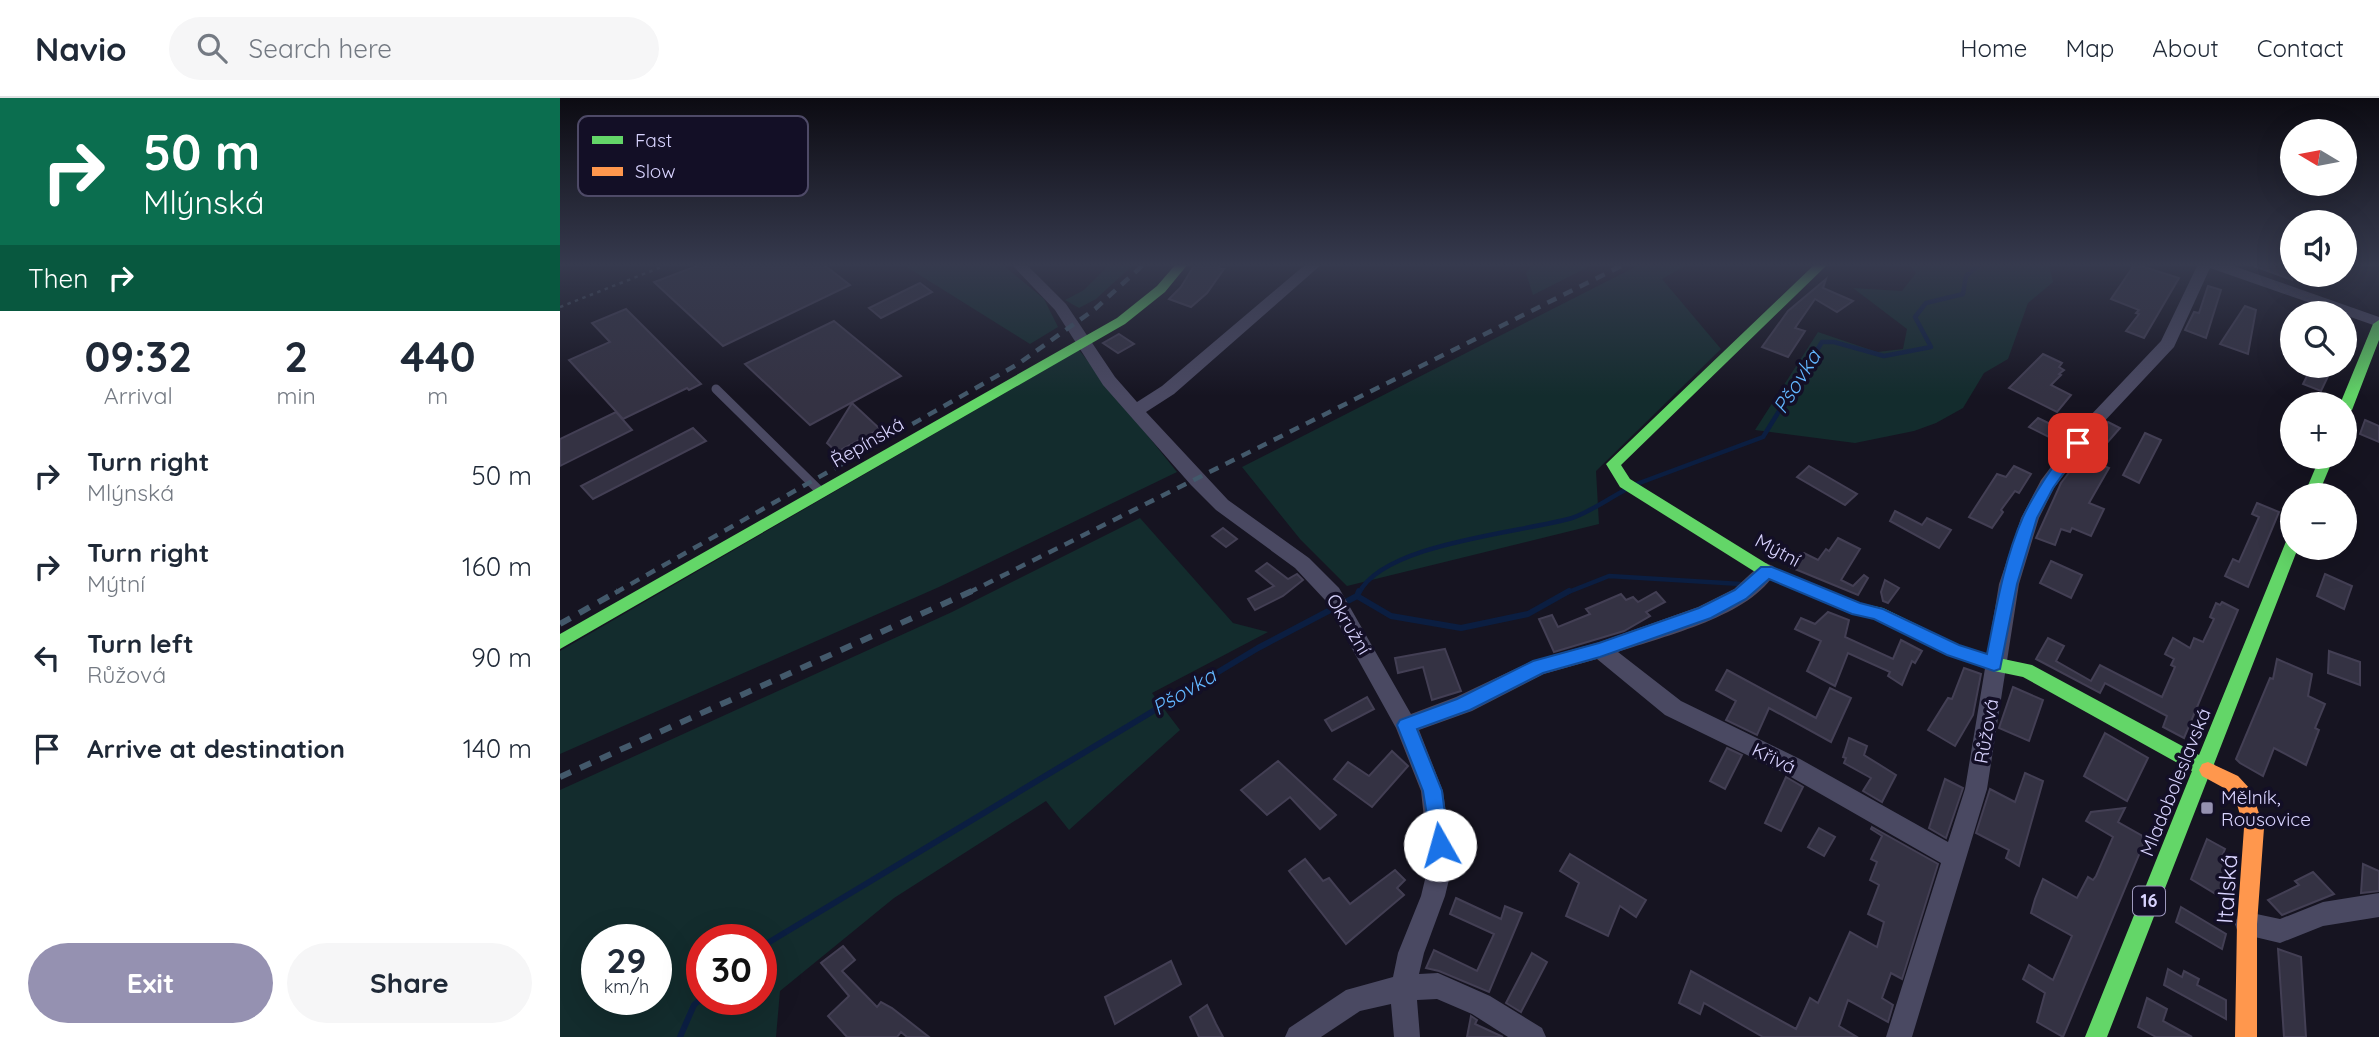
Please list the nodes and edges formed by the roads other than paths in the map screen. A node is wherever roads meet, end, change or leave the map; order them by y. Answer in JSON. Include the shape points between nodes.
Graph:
{"nodes":[{"id":1,"x":1062,"y":308,"type":"edge"},
{"id":2,"x":1139,"y":308,"type":"edge"},
{"id":3,"x":1264,"y":308,"type":"edge"},
{"id":4,"x":1776,"y":308,"type":"edge"},
{"id":5,"x":2184,"y":308,"type":"edge"},
{"id":6,"x":2336,"y":308,"type":"edge"},
{"id":7,"x":2379,"y":323,"type":"edge"},
{"id":8,"x":1083,"y":343,"type":"junction"},
{"id":9,"x":716,"y":389,"type":"dead end"},
{"id":10,"x":2352,"y":392,"type":"edge"},
{"id":11,"x":1136,"y":411,"type":"junction"},
{"id":12,"x":822,"y":492,"type":"junction"},
{"id":13,"x":2285,"y":560,"type":"edge"},
{"id":14,"x":1766,"y":571,"type":"junction"},
{"id":15,"x":560,"y":642,"type":"edge"},
{"id":16,"x":1600,"y":650,"type":"junction"},
{"id":17,"x":1994,"y":664,"type":"junction"},
{"id":18,"x":1406,"y":725,"type":"junction"},
{"id":19,"x":2203,"y":766,"type":"junction"},
{"id":20,"x":1954,"y":858,"type":"junction"},
{"id":21,"x":2379,"y":905,"type":"edge"},
{"id":22,"x":2248,"y":924,"type":"junction"},
{"id":23,"x":1403,"y":988,"type":"junction"},
{"id":24,"x":1298,"y":1037,"type":"edge"},
{"id":25,"x":1407,"y":1037,"type":"edge"},
{"id":26,"x":1533,"y":1037,"type":"edge"},
{"id":27,"x":1899,"y":1037,"type":"edge"},
{"id":28,"x":2096,"y":1037,"type":"edge"},
{"id":29,"x":2246,"y":1037,"type":"edge"}],
"edges":[{"from":1,"to":8,"type":"street","name":"Okružní"},
{"from":2,"to":8,"type":"street","name":"Řepínská"},
{"from":3,"to":11,"type":"street","via":[[1168,390]]},
{"from":4,"to":14,"type":"street","name":"Mýtní","via":[[1613,464],[1625,483],[1642,496]]},
{"from":5,"to":17,"type":"street","name":"Růžová","via":[[2168,343],[2094,422],[2047,485],[2030,518],[2009,584]]},
{"from":6,"to":7,"type":"street"},
{"from":7,"to":10,"type":"street"},
{"from":8,"to":11,"type":"street","name":"Okružní"},
{"from":8,"to":12,"type":"street","name":"Řepínská"},
{"from":9,"to":12,"type":"lane"},
{"from":11,"to":18,"type":"street","name":"Okružní","via":[[1222,505],[1302,563],[1332,594]]},
{"from":12,"to":15,"type":"street","name":"Řepínská"},
{"from":13,"to":19,"type":"street","name":"Mladoboleslavská","number":"16"},
{"from":14,"to":16,"type":"street","via":[[1741,595],[1705,613]]},
{"from":14,"to":17,"type":"street","name":"Mýtní"},
{"from":16,"to":18,"type":"street","via":[[1539,667],[1464,704]]},
{"from":16,"to":20,"type":"street","name":"Křivá","via":[[1673,708],[1792,766]]},
{"from":17,"to":19,"type":"street","name":"Mýtní","via":[[2026,670]]},
{"from":17,"to":20,"type":"street","name":"Růžová","via":[[1976,789]]},
{"from":18,"to":23,"type":"street","name":"Okružní","via":[[1432,791],[1441,863]]},
{"from":19,"to":22,"type":"street","name":"Italská","via":[[2231,782],[2251,811]]},
{"from":19,"to":28,"type":"street","name":"Mladoboleslavská","number":"16"},
{"from":20,"to":27,"type":"street","name":"Růžová"},
{"from":21,"to":22,"type":"street","via":[[2323,914],[2280,931]]},
{"from":22,"to":29,"type":"street","name":"Italská"},
{"from":23,"to":24,"type":"street","via":[[1355,999]]},
{"from":23,"to":25,"type":"street","name":"Okružní"},
{"from":23,"to":26,"type":"street","via":[[1438,986],[1481,1005]]}]}
